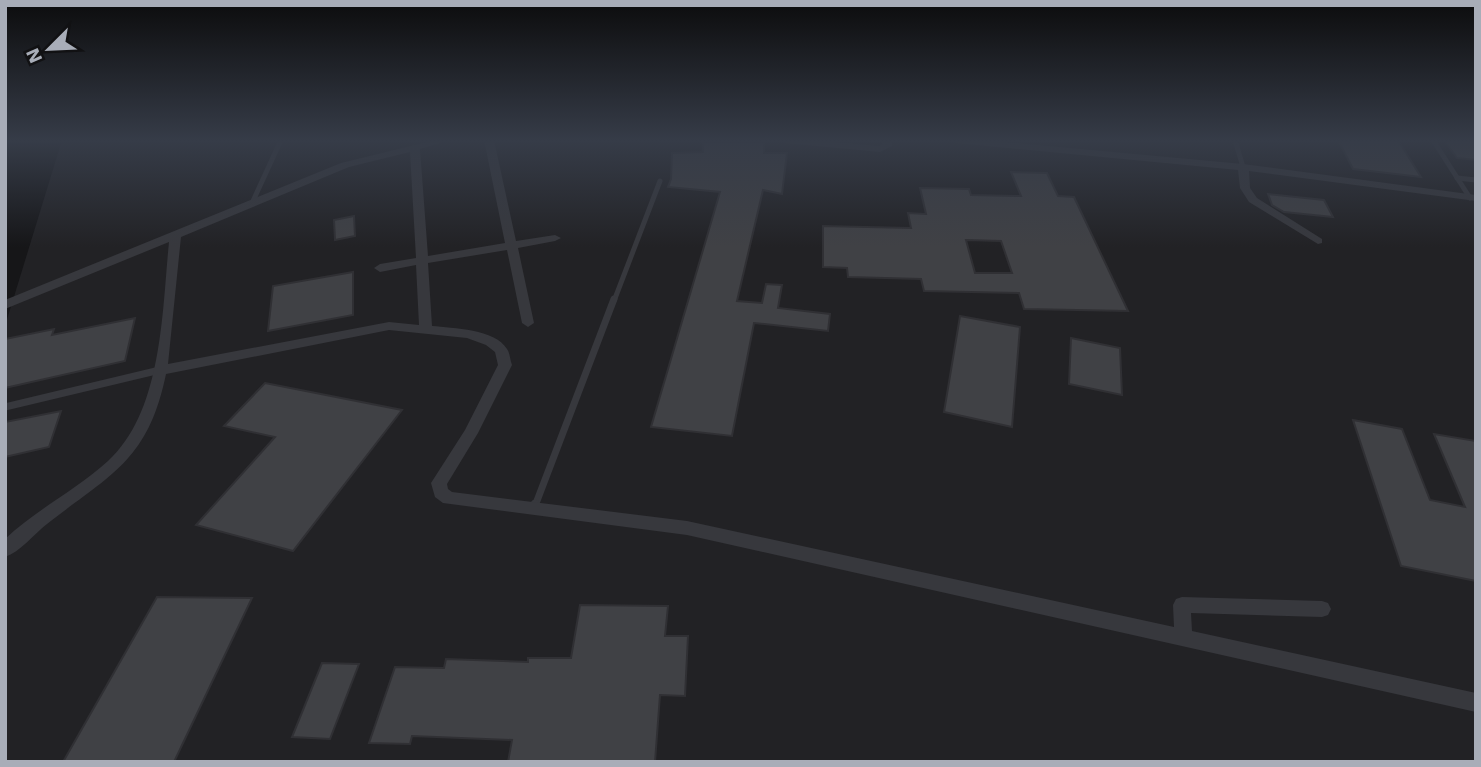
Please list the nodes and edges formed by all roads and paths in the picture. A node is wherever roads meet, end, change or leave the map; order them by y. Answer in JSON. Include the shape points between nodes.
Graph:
{"nodes":[{"id":1,"x":265,"y":176,"type":"edge"},
{"id":2,"x":317,"y":176,"type":"edge"},
{"id":3,"x":417,"y":176,"type":"edge"},
{"id":4,"x":497,"y":176,"type":"edge"},
{"id":5,"x":1244,"y":176,"type":"edge"},
{"id":6,"x":1308,"y":176,"type":"edge"},
{"id":7,"x":1457,"y":178,"type":"joint"},
{"id":8,"x":1476,"y":180,"type":"edge"},
{"id":9,"x":660,"y":181,"type":"dead end"},
{"id":10,"x":1473,"y":198,"type":"edge"},
{"id":11,"x":253,"y":201,"type":"junction"},
{"id":12,"x":175,"y":237,"type":"junction"},
{"id":13,"x":555,"y":238,"type":"dead end"},
{"id":14,"x":1318,"y":241,"type":"dead end"},
{"id":15,"x":512,"y":246,"type":"junction"},
{"id":16,"x":422,"y":261,"type":"junction"},
{"id":17,"x":380,"y":268,"type":"dead end"},
{"id":18,"x":5,"y":305,"type":"edge"},
{"id":19,"x":528,"y":323,"type":"dead end"},
{"id":20,"x":426,"y":329,"type":"junction"},
{"id":21,"x":160,"y":370,"type":"junction"},
{"id":22,"x":5,"y":407,"type":"edge"},
{"id":23,"x":534,"y":508,"type":"junction"},
{"id":24,"x":5,"y":550,"type":"edge"},
{"id":25,"x":1322,"y":609,"type":"dead end"},
{"id":26,"x":1184,"y":638,"type":"junction"},
{"id":27,"x":1476,"y":703,"type":"edge"}],
"edges":[{"from":1,"to":11,"type":"lane"},
{"from":2,"to":11,"type":"street"},
{"from":3,"to":16,"type":"street"},
{"from":4,"to":15,"type":"street"},
{"from":5,"to":14,"type":"street","via":[[1253,200]]},
{"from":6,"to":10,"type":"street"},
{"from":7,"to":8,"type":"lane"},
{"from":7,"to":10,"type":"lane"},
{"from":9,"to":23,"type":"lane"},
{"from":11,"to":12,"type":"street"},
{"from":12,"to":18,"type":"street"},
{"from":12,"to":21,"type":"street"},
{"from":13,"to":15,"type":"street"},
{"from":15,"to":16,"type":"street"},
{"from":15,"to":19,"type":"street"},
{"from":16,"to":17,"type":"street"},
{"from":16,"to":20,"type":"street"},
{"from":20,"to":21,"type":"street","via":[[389,326]]},
{"from":20,"to":23,"type":"street","via":[[469,334],[491,342],[500,350],[505,365],[471,433],[439,483],[441,494]]},
{"from":21,"to":22,"type":"lane"},
{"from":21,"to":24,"type":"street","via":[[150,414],[137,441],[117,463]]},
{"from":23,"to":26,"type":"street","via":[[687,528]]},
{"from":25,"to":26,"type":"street","via":[[1182,605]]},
{"from":26,"to":27,"type":"street"}]}
